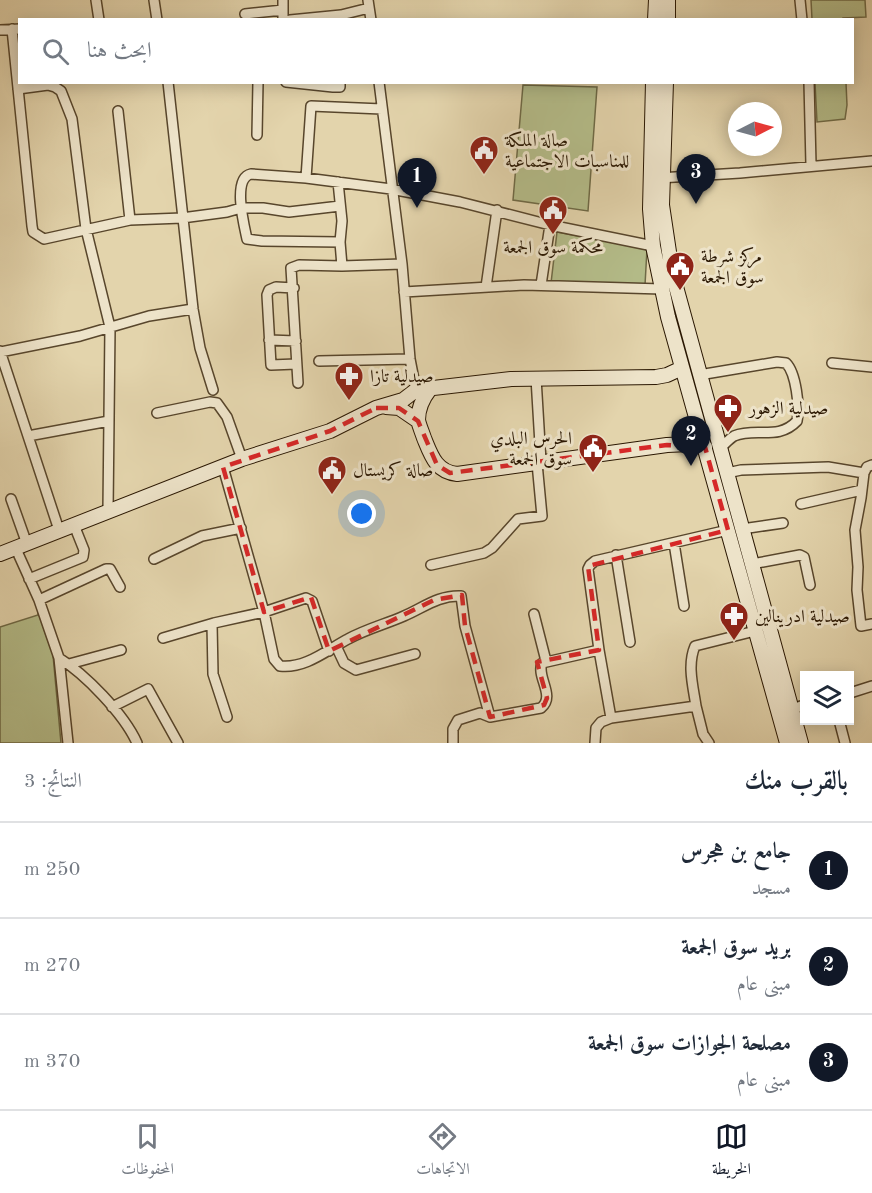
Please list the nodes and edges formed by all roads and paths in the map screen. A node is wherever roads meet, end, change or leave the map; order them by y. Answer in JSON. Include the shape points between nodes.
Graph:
{"nodes":[{"id":1,"x":96,"y":0,"type":"edge"},
{"id":2,"x":154,"y":0,"type":"edge"},
{"id":3,"x":656,"y":0,"type":"edge"},
{"id":4,"x":668,"y":0,"type":"edge"},
{"id":5,"x":800,"y":0,"type":"edge"},
{"id":6,"x":369,"y":4,"type":"edge"},
{"id":7,"x":283,"y":10,"type":"edge"},
{"id":8,"x":245,"y":14,"type":"dead end"},
{"id":9,"x":259,"y":16,"type":"edge"},
{"id":10,"x":99,"y":18,"type":"edge"},
{"id":11,"x":157,"y":18,"type":"edge"},
{"id":12,"x":310,"y":18,"type":"edge"},
{"id":13,"x":655,"y":18,"type":"edge"},
{"id":14,"x":668,"y":18,"type":"edge"},
{"id":15,"x":802,"y":18,"type":"edge"},
{"id":16,"x":16,"y":29,"type":"edge"},
{"id":17,"x":0,"y":30,"type":"edge"},
{"id":18,"x":168,"y":84,"type":"edge"},
{"id":19,"x":258,"y":84,"type":"edge"},
{"id":20,"x":297,"y":84,"type":"edge"},
{"id":21,"x":340,"y":84,"type":"edge"},
{"id":22,"x":379,"y":84,"type":"edge"},
{"id":23,"x":653,"y":84,"type":"edge"},
{"id":24,"x":666,"y":84,"type":"edge"},
{"id":25,"x":809,"y":84,"type":"edge"},
{"id":26,"x":314,"y":87,"type":"junction"},
{"id":27,"x":18,"y":89,"type":"junction"},
{"id":28,"x":311,"y":106,"type":"junction"},
{"id":29,"x":382,"y":109,"type":"junction"},
{"id":30,"x":118,"y":111,"type":"dead end"},
{"id":31,"x":257,"y":135,"type":"dead end"},
{"id":32,"x":872,"y":161,"type":"edge"},
{"id":33,"x":811,"y":165,"type":"junction"},
{"id":34,"x":306,"y":178,"type":"junction"},
{"id":35,"x":656,"y":178,"type":"junction"},
{"id":36,"x":338,"y":182,"type":"junction"},
{"id":37,"x":392,"y":189,"type":"junction"},
{"id":38,"x":340,"y":206,"type":"junction"},
{"id":39,"x":242,"y":208,"type":"junction"},
{"id":40,"x":497,"y":210,"type":"junction"},
{"id":41,"x":182,"y":218,"type":"junction"},
{"id":42,"x":130,"y":220,"type":"junction"},
{"id":43,"x":549,"y":225,"type":"junction"},
{"id":44,"x":86,"y":229,"type":"junction"},
{"id":45,"x":340,"y":242,"type":"junction"},
{"id":46,"x":653,"y":246,"type":"junction"},
{"id":47,"x":402,"y":264,"type":"junction"},
{"id":48,"x":342,"y":266,"type":"junction"},
{"id":49,"x":541,"y":285,"type":"junction"},
{"id":50,"x":486,"y":287,"type":"junction"},
{"id":51,"x":294,"y":288,"type":"junction"},
{"id":52,"x":663,"y":289,"type":"junction"},
{"id":53,"x":405,"y":292,"type":"junction"},
{"id":54,"x":193,"y":309,"type":"junction"},
{"id":55,"x":110,"y":327,"type":"junction"},
{"id":56,"x":269,"y":340,"type":"junction"},
{"id":57,"x":296,"y":341,"type":"junction"},
{"id":58,"x":0,"y":352,"type":"edge"},
{"id":59,"x":410,"y":359,"type":"junction"},
{"id":60,"x":319,"y":362,"type":"dead end"},
{"id":61,"x":832,"y":363,"type":"dead end"},
{"id":62,"x":296,"y":364,"type":"junction"},
{"id":63,"x":872,"y":367,"type":"edge"},
{"id":64,"x":682,"y":368,"type":"junction"},
{"id":65,"x":699,"y":375,"type":"junction"},
{"id":66,"x":536,"y":378,"type":"junction"},
{"id":67,"x":298,"y":383,"type":"dead end"},
{"id":68,"x":213,"y":390,"type":"dead end"},
{"id":69,"x":423,"y":390,"type":"junction"},
{"id":70,"x":376,"y":408,"type":"junction"},
{"id":71,"x":156,"y":413,"type":"dead end"},
{"id":72,"x":109,"y":421,"type":"junction"},
{"id":73,"x":418,"y":421,"type":"junction"},
{"id":74,"x":28,"y":436,"type":"junction"},
{"id":75,"x":712,"y":448,"type":"junction"},
{"id":76,"x":242,"y":459,"type":"junction"},
{"id":77,"x":539,"y":462,"type":"junction"},
{"id":78,"x":872,"y":465,"type":"edge"},
{"id":79,"x":223,"y":467,"type":"junction"},
{"id":80,"x":727,"y":473,"type":"junction"},
{"id":81,"x":864,"y":473,"type":"junction"},
{"id":82,"x":862,"y":490,"type":"junction"},
{"id":83,"x":11,"y":499,"type":"dead end"},
{"id":84,"x":728,"y":504,"type":"junction"},
{"id":85,"x":801,"y":504,"type":"dead end"},
{"id":86,"x":108,"y":511,"type":"junction"},
{"id":87,"x":783,"y":523,"type":"dead end"},
{"id":88,"x":74,"y":525,"type":"junction"},
{"id":89,"x":241,"y":528,"type":"junction"},
{"id":90,"x":59,"y":530,"type":"junction"},
{"id":91,"x":735,"y":530,"type":"junction"},
{"id":92,"x":674,"y":543,"type":"junction"},
{"id":93,"x":22,"y":546,"type":"junction"},
{"id":94,"x":0,"y":554,"type":"edge"},
{"id":95,"x":616,"y":555,"type":"junction"},
{"id":96,"x":154,"y":559,"type":"dead end"},
{"id":97,"x":752,"y":564,"type":"junction"},
{"id":98,"x":431,"y":565,"type":"dead end"},
{"id":99,"x":28,"y":579,"type":"junction"},
{"id":100,"x":810,"y":585,"type":"dead end"},
{"id":101,"x":120,"y":587,"type":"dead end"},
{"id":102,"x":39,"y":600,"type":"junction"},
{"id":103,"x":684,"y":606,"type":"dead end"},
{"id":104,"x":264,"y":612,"type":"junction"},
{"id":105,"x":534,"y":614,"type":"dead end"},
{"id":106,"x":212,"y":624,"type":"junction"},
{"id":107,"x":872,"y":624,"type":"edge"},
{"id":108,"x":755,"y":631,"type":"junction"},
{"id":109,"x":163,"y":638,"type":"dead end"},
{"id":110,"x":630,"y":642,"type":"dead end"},
{"id":111,"x":332,"y":648,"type":"junction"},
{"id":112,"x":121,"y":650,"type":"dead end"},
{"id":113,"x":599,"y":650,"type":"junction"},
{"id":114,"x":415,"y":654,"type":"dead end"},
{"id":115,"x":59,"y":658,"type":"junction"},
{"id":116,"x":546,"y":661,"type":"junction"},
{"id":117,"x":69,"y":664,"type":"junction"},
{"id":118,"x":872,"y":686,"type":"edge"},
{"id":119,"x":854,"y":691,"type":"edge"},
{"id":120,"x":112,"y":706,"type":"junction"},
{"id":121,"x":696,"y":706,"type":"junction"},
{"id":122,"x":792,"y":709,"type":"edge"},
{"id":123,"x":227,"y":717,"type":"dead end"},
{"id":124,"x":490,"y":717,"type":"junction"},
{"id":125,"x":611,"y":718,"type":"junction"},
{"id":126,"x":840,"y":725,"type":"edge"},
{"id":127,"x":68,"y":743,"type":"edge"},
{"id":128,"x":137,"y":743,"type":"edge"},
{"id":129,"x":178,"y":743,"type":"edge"},
{"id":130,"x":453,"y":743,"type":"edge"},
{"id":131,"x":595,"y":743,"type":"edge"},
{"id":132,"x":709,"y":743,"type":"edge"},
{"id":133,"x":787,"y":743,"type":"edge"},
{"id":134,"x":801,"y":743,"type":"edge"},
{"id":135,"x":845,"y":743,"type":"edge"}],
"edges":[{"from":1,"to":10,"type":"street"},
{"from":2,"to":11,"type":"street"},
{"from":3,"to":13,"type":"main road"},
{"from":4,"to":14,"type":"main road"},
{"from":5,"to":15,"type":"street"},
{"from":6,"to":12,"type":"street","via":[[341,15]]},
{"from":7,"to":9,"type":"street"},
{"from":8,"to":9,"type":"street"},
{"from":16,"to":17,"type":"street"},
{"from":16,"to":27,"type":"street"},
{"from":18,"to":41,"type":"street"},
{"from":19,"to":31,"type":"street"},
{"from":20,"to":26,"type":"street"},
{"from":21,"to":26,"type":"street"},
{"from":22,"to":29,"type":"street"},
{"from":23,"to":35,"type":"main road"},
{"from":24,"to":35,"type":"main road"},
{"from":25,"to":33,"type":"street"},
{"from":26,"to":28,"type":"street"},
{"from":27,"to":44,"type":"street","via":[[55,87],[68,105]]},
{"from":27,"to":44,"type":"street","via":[[33,232],[44,239]]},
{"from":28,"to":29,"type":"street"},
{"from":28,"to":34,"type":"street"},
{"from":29,"to":37,"type":"street"},
{"from":30,"to":42,"type":"street"},
{"from":32,"to":33,"type":"street"},
{"from":33,"to":35,"type":"street"},
{"from":34,"to":36,"type":"street"},
{"from":34,"to":39,"type":"street","via":[[246,175],[240,186]]},
{"from":35,"to":46,"type":"main road"},
{"from":35,"to":65,"type":"main road","via":[[672,272]]},
{"from":36,"to":37,"type":"street"},
{"from":36,"to":38,"type":"street"},
{"from":37,"to":40,"type":"street"},
{"from":37,"to":47,"type":"street"},
{"from":38,"to":39,"type":"street","via":[[289,212]]},
{"from":38,"to":45,"type":"street"},
{"from":39,"to":41,"type":"street"},
{"from":39,"to":45,"type":"street","via":[[247,238],[262,242]]},
{"from":40,"to":43,"type":"street"},
{"from":40,"to":50,"type":"street"},
{"from":41,"to":42,"type":"street"},
{"from":41,"to":54,"type":"street"},
{"from":42,"to":44,"type":"street"},
{"from":43,"to":46,"type":"street"},
{"from":43,"to":49,"type":"street"},
{"from":44,"to":55,"type":"street"},
{"from":45,"to":48,"type":"street"},
{"from":46,"to":52,"type":"main road"},
{"from":47,"to":48,"type":"street"},
{"from":47,"to":53,"type":"street"},
{"from":48,"to":51,"type":"street","via":[[295,265],[290,272]]},
{"from":49,"to":50,"type":"street"},
{"from":49,"to":52,"type":"street"},
{"from":50,"to":53,"type":"street"},
{"from":51,"to":56,"type":"street","via":[[269,290]]},
{"from":51,"to":57,"type":"street"},
{"from":52,"to":64,"type":"main road"},
{"from":53,"to":59,"type":"street"},
{"from":54,"to":55,"type":"street"},
{"from":54,"to":68,"type":"street"},
{"from":55,"to":58,"type":"street"},
{"from":55,"to":72,"type":"street"},
{"from":56,"to":57,"type":"street"},
{"from":56,"to":62,"type":"street","via":[[271,365]]},
{"from":57,"to":62,"type":"street"},
{"from":58,"to":74,"type":"street"},
{"from":59,"to":60,"type":"street"},
{"from":59,"to":69,"type":"street"},
{"from":61,"to":63,"type":"street"},
{"from":62,"to":67,"type":"street"},
{"from":64,"to":66,"type":"main road","via":[[649,378]]},
{"from":64,"to":75,"type":"main road"},
{"from":65,"to":75,"type":"main road"},
{"from":65,"to":75,"type":"street","via":[[777,362],[786,363],[792,370],[798,404],[797,421],[791,428],[732,437]]},
{"from":66,"to":69,"type":"main road"},
{"from":66,"to":77,"type":"street"},
{"from":69,"to":70,"type":"main road"},
{"from":69,"to":73,"type":"main road"},
{"from":70,"to":73,"type":"main road","via":[[399,408]]},
{"from":70,"to":76,"type":"main road","via":[[330,431]]},
{"from":71,"to":76,"type":"street","via":[[216,403],[227,417]]},
{"from":72,"to":74,"type":"street"},
{"from":72,"to":86,"type":"street"},
{"from":73,"to":77,"type":"main road","via":[[437,465],[450,473]]},
{"from":74,"to":90,"type":"street"},
{"from":75,"to":77,"type":"main road","via":[[667,445]]},
{"from":75,"to":80,"type":"main road"},
{"from":75,"to":84,"type":"main road"},
{"from":76,"to":79,"type":"main road"},
{"from":77,"to":98,"type":"street","via":[[542,516],[518,519],[484,553]]},
{"from":78,"to":81,"type":"street"},
{"from":79,"to":86,"type":"main road"},
{"from":79,"to":89,"type":"street"},
{"from":80,"to":81,"type":"street","via":[[828,467]]},
{"from":80,"to":84,"type":"main road"},
{"from":81,"to":82,"type":"street"},
{"from":82,"to":85,"type":"street"},
{"from":82,"to":107,"type":"street","via":[[855,530],[857,590],[861,626]]},
{"from":83,"to":93,"type":"street"},
{"from":84,"to":91,"type":"main road"},
{"from":86,"to":88,"type":"main road"},
{"from":87,"to":91,"type":"street"},
{"from":88,"to":90,"type":"main road"},
{"from":88,"to":99,"type":"street","via":[[83,557]]},
{"from":89,"to":96,"type":"street","via":[[202,536]]},
{"from":89,"to":104,"type":"street"},
{"from":90,"to":93,"type":"main road"},
{"from":91,"to":92,"type":"street"},
{"from":91,"to":97,"type":"main road"},
{"from":91,"to":108,"type":"main road"},
{"from":92,"to":95,"type":"street"},
{"from":92,"to":103,"type":"street"},
{"from":93,"to":94,"type":"main road"},
{"from":93,"to":99,"type":"street"},
{"from":95,"to":110,"type":"street"},
{"from":95,"to":113,"type":"street","via":[[596,561],[588,569]]},
{"from":97,"to":100,"type":"street","via":[[802,555]]},
{"from":97,"to":122,"type":"main road"},
{"from":99,"to":102,"type":"street"},
{"from":101,"to":102,"type":"street","via":[[114,573],[106,569]]},
{"from":102,"to":115,"type":"street"},
{"from":104,"to":106,"type":"street"},
{"from":104,"to":111,"type":"street","via":[[310,598]]},
{"from":104,"to":111,"type":"street","via":[[279,666],[320,657]]},
{"from":105,"to":116,"type":"street"},
{"from":106,"to":109,"type":"street"},
{"from":106,"to":123,"type":"street","via":[[213,674]]},
{"from":108,"to":121,"type":"street","via":[[694,646],[690,670]]},
{"from":108,"to":122,"type":"main road"},
{"from":111,"to":114,"type":"street","via":[[356,670]]},
{"from":111,"to":124,"type":"street","via":[[434,600],[461,596],[465,626]]},
{"from":112,"to":117,"type":"street"},
{"from":113,"to":116,"type":"street"},
{"from":113,"to":125,"type":"street"},
{"from":115,"to":117,"type":"street"},
{"from":115,"to":127,"type":"street"},
{"from":116,"to":124,"type":"street","via":[[540,666],[547,698],[544,705]]},
{"from":117,"to":120,"type":"street"},
{"from":118,"to":119,"type":"street"},
{"from":120,"to":128,"type":"street"},
{"from":120,"to":129,"type":"street","via":[[148,688]]},
{"from":121,"to":125,"type":"street"},
{"from":121,"to":132,"type":"street"},
{"from":122,"to":133,"type":"main road"},
{"from":122,"to":134,"type":"main road"},
{"from":124,"to":130,"type":"street","via":[[480,713],[458,720],[453,726]]},
{"from":125,"to":131,"type":"street","via":[[598,724]]},
{"from":126,"to":135,"type":"street"}]}
